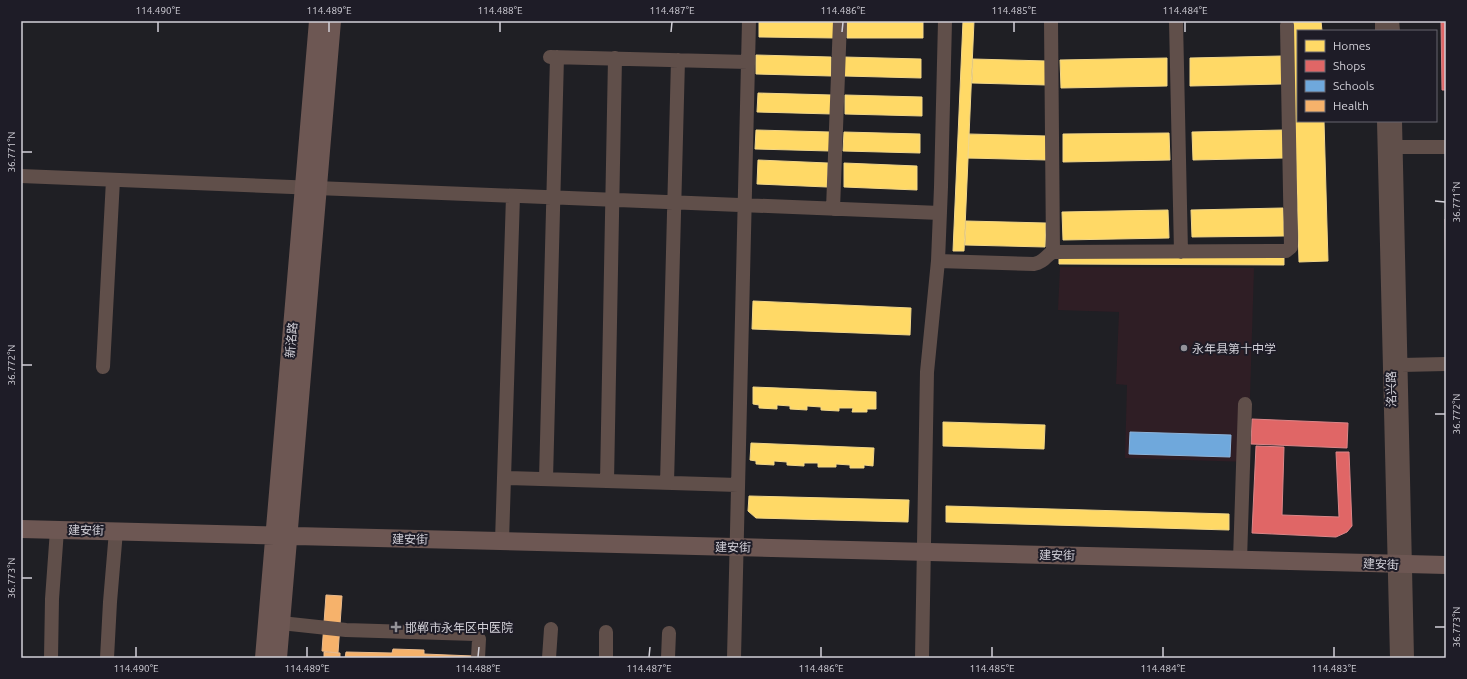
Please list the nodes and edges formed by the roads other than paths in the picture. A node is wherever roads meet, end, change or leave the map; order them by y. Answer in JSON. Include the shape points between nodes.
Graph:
{"nodes":[{"id":1,"x":318,"y":21,"type":"edge"},
{"id":2,"x":332,"y":21,"type":"edge"},
{"id":3,"x":749,"y":21,"type":"edge"},
{"id":4,"x":840,"y":21,"type":"edge"},
{"id":5,"x":945,"y":21,"type":"edge"},
{"id":6,"x":1051,"y":21,"type":"edge"},
{"id":7,"x":1176,"y":21,"type":"edge"},
{"id":8,"x":1287,"y":25,"type":"dead end"},
{"id":9,"x":615,"y":58,"type":"junction"},
{"id":10,"x":678,"y":60,"type":"junction"},
{"id":11,"x":748,"y":62,"type":"junction"},
{"id":12,"x":1384,"y":122,"type":"edge"},
{"id":13,"x":1395,"y":122,"type":"edge"},
{"id":14,"x":1446,"y":146,"type":"edge"},
{"id":15,"x":1396,"y":147,"type":"junction"},
{"id":16,"x":21,"y":176,"type":"edge"},
{"id":17,"x":113,"y":180,"type":"junction"},
{"id":18,"x":311,"y":188,"type":"junction"},
{"id":19,"x":513,"y":196,"type":"junction"},
{"id":20,"x":554,"y":198,"type":"junction"},
{"id":21,"x":613,"y":200,"type":"junction"},
{"id":22,"x":675,"y":202,"type":"junction"},
{"id":23,"x":745,"y":205,"type":"junction"},
{"id":24,"x":833,"y":209,"type":"junction"},
{"id":25,"x":940,"y":213,"type":"junction"},
{"id":26,"x":1054,"y":252,"type":"junction"},
{"id":27,"x":1181,"y":252,"type":"junction"},
{"id":28,"x":938,"y":261,"type":"junction"},
{"id":29,"x":1446,"y":364,"type":"edge"},
{"id":30,"x":1401,"y":365,"type":"junction"},
{"id":31,"x":103,"y":367,"type":"dead end"},
{"id":32,"x":1245,"y":404,"type":"dead end"},
{"id":33,"x":504,"y":478,"type":"junction"},
{"id":34,"x":546,"y":479,"type":"junction"},
{"id":35,"x":607,"y":481,"type":"junction"},
{"id":36,"x":667,"y":483,"type":"junction"},
{"id":37,"x":738,"y":485,"type":"junction"},
{"id":38,"x":21,"y":529,"type":"edge"},
{"id":39,"x":57,"y":530,"type":"junction"},
{"id":40,"x":116,"y":531,"type":"junction"},
{"id":41,"x":282,"y":535,"type":"junction"},
{"id":42,"x":502,"y":541,"type":"junction"},
{"id":43,"x":736,"y":547,"type":"junction"},
{"id":44,"x":924,"y":552,"type":"junction"},
{"id":45,"x":1240,"y":560,"type":"junction"},
{"id":46,"x":1400,"y":564,"type":"junction"},
{"id":47,"x":1446,"y":565,"type":"edge"},
{"id":48,"x":281,"y":623,"type":"junction"},
{"id":49,"x":551,"y":629,"type":"dead end"},
{"id":50,"x":606,"y":632,"type":"dead end"},
{"id":51,"x":668,"y":633,"type":"dead end"},
{"id":52,"x":51,"y":658,"type":"edge"},
{"id":53,"x":107,"y":658,"type":"edge"},
{"id":54,"x":264,"y":658,"type":"edge"},
{"id":55,"x":278,"y":658,"type":"edge"},
{"id":56,"x":478,"y":658,"type":"edge"},
{"id":57,"x":549,"y":658,"type":"edge"},
{"id":58,"x":606,"y":658,"type":"edge"},
{"id":59,"x":668,"y":658,"type":"edge"},
{"id":60,"x":734,"y":658,"type":"edge"},
{"id":61,"x":922,"y":658,"type":"edge"},
{"id":62,"x":1397,"y":658,"type":"edge"},
{"id":63,"x":1407,"y":658,"type":"edge"}],
"edges":[{"from":1,"to":18,"type":"main road","name":"新洺路"},
{"from":2,"to":18,"type":"main road","name":"新洺路"},
{"from":3,"to":11,"type":"street"},
{"from":4,"to":24,"type":"street"},
{"from":5,"to":25,"type":"street"},
{"from":6,"to":26,"type":"street"},
{"from":7,"to":27,"type":"street"},
{"from":8,"to":27,"type":"street","via":[[1290,247],[1286,251]]},
{"from":9,"to":10,"type":"street"},
{"from":9,"to":20,"type":"street","via":[[554,57]]},
{"from":9,"to":21,"type":"street"},
{"from":10,"to":11,"type":"street"},
{"from":10,"to":22,"type":"street"},
{"from":11,"to":23,"type":"street"},
{"from":12,"to":46,"type":"street","name":"洺兴路"},
{"from":13,"to":15,"type":"street","name":"洺兴路"},
{"from":14,"to":15,"type":"street"},
{"from":15,"to":30,"type":"street","name":"洺兴路"},
{"from":16,"to":17,"type":"street"},
{"from":17,"to":18,"type":"street"},
{"from":17,"to":31,"type":"street"},
{"from":18,"to":19,"type":"street"},
{"from":18,"to":41,"type":"main road","name":"新洺路"},
{"from":19,"to":20,"type":"street"},
{"from":19,"to":33,"type":"street"},
{"from":20,"to":21,"type":"street"},
{"from":20,"to":34,"type":"street"},
{"from":21,"to":22,"type":"street"},
{"from":21,"to":35,"type":"street"},
{"from":22,"to":23,"type":"street"},
{"from":22,"to":36,"type":"street"},
{"from":23,"to":24,"type":"street"},
{"from":23,"to":37,"type":"street"},
{"from":24,"to":25,"type":"street"},
{"from":25,"to":28,"type":"street"},
{"from":26,"to":27,"type":"street"},
{"from":26,"to":28,"type":"street","via":[[1034,264]]},
{"from":28,"to":44,"type":"street","via":[[927,372]]},
{"from":29,"to":30,"type":"street"},
{"from":30,"to":46,"type":"street","name":"洺兴路"},
{"from":32,"to":45,"type":"street"},
{"from":33,"to":34,"type":"street"},
{"from":33,"to":42,"type":"street"},
{"from":34,"to":35,"type":"street"},
{"from":35,"to":36,"type":"street"},
{"from":36,"to":37,"type":"street"},
{"from":37,"to":43,"type":"street"},
{"from":38,"to":39,"type":"main road","name":"建安街"},
{"from":39,"to":40,"type":"main road","name":"建安街"},
{"from":39,"to":52,"type":"street"},
{"from":40,"to":41,"type":"main road","name":"建安街"},
{"from":40,"to":53,"type":"street"},
{"from":41,"to":42,"type":"main road","name":"建安街"},
{"from":41,"to":48,"type":"main road","name":"新洺路"},
{"from":41,"to":54,"type":"main road","name":"新洺路"},
{"from":42,"to":43,"type":"main road","name":"建安街"},
{"from":43,"to":44,"type":"main road","name":"建安街"},
{"from":43,"to":60,"type":"street"},
{"from":44,"to":45,"type":"main road","name":"建安街"},
{"from":44,"to":61,"type":"street"},
{"from":45,"to":46,"type":"main road","name":"建安街"},
{"from":46,"to":47,"type":"main road","name":"建安街"},
{"from":46,"to":62,"type":"street","name":"洺兴路"},
{"from":46,"to":63,"type":"street","name":"洺兴路"},
{"from":48,"to":55,"type":"main road","name":"新洺路"},
{"from":48,"to":56,"type":"street","via":[[346,630],[475,634],[479,639]]},
{"from":49,"to":57,"type":"street"},
{"from":50,"to":58,"type":"street"},
{"from":51,"to":59,"type":"street"}]}
